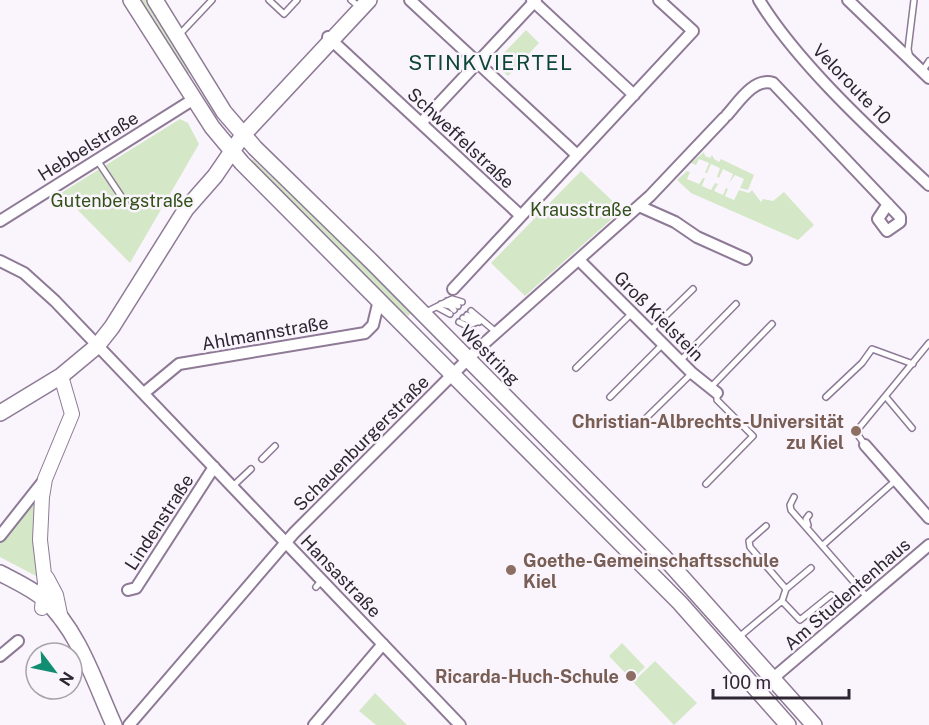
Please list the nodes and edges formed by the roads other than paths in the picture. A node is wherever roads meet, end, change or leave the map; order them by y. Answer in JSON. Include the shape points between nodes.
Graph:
{"nodes":[{"id":1,"x":131,"y":0,"type":"edge"},
{"id":2,"x":155,"y":0,"type":"edge"},
{"id":3,"x":269,"y":0,"type":"edge"},
{"id":4,"x":297,"y":0,"type":"edge"},
{"id":5,"x":410,"y":0,"type":"edge"},
{"id":6,"x":659,"y":0,"type":"edge"},
{"id":7,"x":759,"y":0,"type":"edge"},
{"id":8,"x":848,"y":0,"type":"edge"},
{"id":9,"x":914,"y":0,"type":"edge"},
{"id":10,"x":208,"y":1,"type":"edge"},
{"id":11,"x":360,"y":1,"type":"edge"},
{"id":12,"x":534,"y":1,"type":"edge"},
{"id":13,"x":177,"y":37,"type":"junction"},
{"id":14,"x":333,"y":42,"type":"junction"},
{"id":15,"x":910,"y":61,"type":"junction"},
{"id":16,"x":929,"y":61,"type":"edge"},
{"id":17,"x":477,"y":63,"type":"junction"},
{"id":18,"x":925,"y":75,"type":"edge"},
{"id":19,"x":206,"y":83,"type":"junction"},
{"id":20,"x":634,"y":95,"type":"junction"},
{"id":21,"x":194,"y":99,"type":"junction"},
{"id":22,"x":421,"y":123,"type":"junction"},
{"id":23,"x":241,"y":132,"type":"junction"},
{"id":24,"x":229,"y":148,"type":"junction"},
{"id":25,"x":577,"y":155,"type":"junction"},
{"id":26,"x":97,"y":160,"type":"junction"},
{"id":27,"x":929,"y":185,"type":"edge"},
{"id":28,"x":125,"y":202,"type":"dead end"},
{"id":29,"x":888,"y":204,"type":"dead end"},
{"id":30,"x":639,"y":206,"type":"junction"},
{"id":31,"x":521,"y":216,"type":"junction"},
{"id":32,"x":0,"y":221,"type":"edge"},
{"id":33,"x":746,"y":259,"type":"dead end"},
{"id":34,"x":579,"y":260,"type":"junction"},
{"id":35,"x":0,"y":261,"type":"edge"},
{"id":36,"x":453,"y":289,"type":"dead end"},
{"id":37,"x":693,"y":289,"type":"dead end"},
{"id":38,"x":379,"y":300,"type":"junction"},
{"id":39,"x":441,"y":304,"type":"junction"},
{"id":40,"x":736,"y":304,"type":"dead end"},
{"id":41,"x":632,"y":313,"type":"junction"},
{"id":42,"x":422,"y":314,"type":"junction"},
{"id":43,"x":481,"y":323,"type":"junction"},
{"id":44,"x":772,"y":324,"type":"dead end"},
{"id":45,"x":650,"y":331,"type":"junction"},
{"id":46,"x":496,"y":333,"type":"junction"},
{"id":47,"x":663,"y":344,"type":"junction"},
{"id":48,"x":929,"y":344,"type":"edge"},
{"id":49,"x":97,"y":346,"type":"junction"},
{"id":50,"x":467,"y":360,"type":"junction"},
{"id":51,"x":680,"y":361,"type":"junction"},
{"id":52,"x":913,"y":364,"type":"junction"},
{"id":53,"x":576,"y":368,"type":"dead end"},
{"id":54,"x":692,"y":373,"type":"junction"},
{"id":55,"x":453,"y":374,"type":"junction"},
{"id":56,"x":60,"y":376,"type":"junction"},
{"id":57,"x":713,"y":391,"type":"junction"},
{"id":58,"x":144,"y":393,"type":"junction"},
{"id":59,"x":610,"y":397,"type":"dead end"},
{"id":60,"x":826,"y":397,"type":"dead end"},
{"id":61,"x":886,"y":397,"type":"junction"},
{"id":62,"x":0,"y":413,"type":"edge"},
{"id":63,"x":641,"y":423,"type":"dead end"},
{"id":64,"x":912,"y":428,"type":"dead end"},
{"id":65,"x":865,"y":445,"type":"joint"},
{"id":66,"x":275,"y":446,"type":"dead end"},
{"id":67,"x":262,"y":459,"type":"dead end"},
{"id":68,"x":214,"y":467,"type":"junction"},
{"id":69,"x":251,"y":469,"type":"dead end"},
{"id":70,"x":45,"y":479,"type":"junction"},
{"id":71,"x":896,"y":480,"type":"junction"},
{"id":72,"x":706,"y":484,"type":"dead end"},
{"id":73,"x":233,"y":486,"type":"junction"},
{"id":74,"x":794,"y":498,"type":"dead end"},
{"id":75,"x":809,"y":515,"type":"dead end"},
{"id":76,"x":929,"y":518,"type":"edge"},
{"id":77,"x":766,"y":526,"type":"dead end"},
{"id":78,"x":812,"y":532,"type":"junction"},
{"id":79,"x":0,"y":536,"type":"edge"},
{"id":80,"x":287,"y":543,"type":"junction"},
{"id":81,"x":822,"y":544,"type":"junction"},
{"id":82,"x":929,"y":545,"type":"edge"},
{"id":83,"x":44,"y":568,"type":"junction"},
{"id":84,"x":811,"y":568,"type":"dead end"},
{"id":85,"x":0,"y":573,"type":"edge"},
{"id":86,"x":0,"y":582,"type":"edge"},
{"id":87,"x":786,"y":589,"type":"junction"},
{"id":88,"x":128,"y":591,"type":"dead end"},
{"id":89,"x":831,"y":595,"type":"dead end"},
{"id":90,"x":868,"y":598,"type":"junction"},
{"id":91,"x":782,"y":601,"type":"junction"},
{"id":92,"x":44,"y":604,"type":"junction"},
{"id":93,"x":62,"y":621,"type":"junction"},
{"id":94,"x":738,"y":638,"type":"junction"},
{"id":95,"x":18,"y":641,"type":"dead end"},
{"id":96,"x":383,"y":644,"type":"junction"},
{"id":97,"x":0,"y":656,"type":"edge"},
{"id":98,"x":773,"y":679,"type":"junction"},
{"id":99,"x":758,"y":691,"type":"junction"},
{"id":100,"x":320,"y":723,"type":"edge"},
{"id":101,"x":105,"y":725,"type":"edge"},
{"id":102,"x":114,"y":725,"type":"edge"},
{"id":103,"x":129,"y":725,"type":"edge"},
{"id":104,"x":460,"y":725,"type":"edge"},
{"id":105,"x":788,"y":725,"type":"edge"},
{"id":106,"x":814,"y":725,"type":"edge"}],
"edges":[{"from":1,"to":21,"type":"main road"},
{"from":2,"to":13,"type":"main road","name":"Westring"},
{"from":3,"to":4,"type":"lane","via":[[284,14]]},
{"from":5,"to":17,"type":"street"},
{"from":6,"to":20,"type":"street","via":[[693,31]]},
{"from":7,"to":27,"type":"street","name":"Veloroute 10","via":[[816,71]]},
{"from":8,"to":15,"type":"street"},
{"from":9,"to":15,"type":"lane"},
{"from":10,"to":13,"type":"lane"},
{"from":11,"to":14,"type":"main road"},
{"from":12,"to":17,"type":"street"},
{"from":12,"to":20,"type":"street"},
{"from":13,"to":19,"type":"main road","name":"Westring"},
{"from":14,"to":22,"type":"street","name":"Schweffelstraße"},
{"from":14,"to":23,"type":"main road"},
{"from":15,"to":18,"type":"street"},
{"from":16,"to":18,"type":"lane"},
{"from":17,"to":22,"type":"street"},
{"from":17,"to":25,"type":"street"},
{"from":19,"to":21,"type":"lane"},
{"from":19,"to":23,"type":"main road","name":"Westring"},
{"from":20,"to":25,"type":"street"},
{"from":21,"to":24,"type":"main road"},
{"from":21,"to":26,"type":"street","name":"Hebbelstraße"},
{"from":22,"to":31,"type":"street","name":"Schweffelstraße"},
{"from":23,"to":24,"type":"main road"},
{"from":23,"to":42,"type":"main road","name":"Westring"},
{"from":24,"to":38,"type":"main road"},
{"from":24,"to":49,"type":"main road"},
{"from":25,"to":31,"type":"street"},
{"from":26,"to":28,"type":"lane"},
{"from":26,"to":32,"type":"street","name":"Hebbelstraße"},
{"from":29,"to":30,"type":"street","name":"Schauenburgerstraße","via":[[776,85],[764,82],[755,85]]},
{"from":30,"to":33,"type":"street"},
{"from":30,"to":34,"type":"street","name":"Schauenburgerstraße"},
{"from":31,"to":36,"type":"street"},
{"from":34,"to":41,"type":"street","name":"Groß Kielstein"},
{"from":34,"to":46,"type":"street","name":"Schauenburgerstraße"},
{"from":35,"to":49,"type":"street","name":"Hansastraße","via":[[38,285]]},
{"from":37,"to":45,"type":"lane"},
{"from":38,"to":55,"type":"main road"},
{"from":38,"to":58,"type":"street","name":"Ahlmannstraße","via":[[373,325],[364,333],[179,364]]},
{"from":39,"to":39,"type":"lane","via":[[457,299],[456,308]]},
{"from":39,"to":42,"type":"lane"},
{"from":40,"to":51,"type":"lane"},
{"from":41,"to":45,"type":"street","name":"Groß Kielstein"},
{"from":41,"to":53,"type":"lane"},
{"from":42,"to":50,"type":"main road","name":"Westring"},
{"from":43,"to":43,"type":"lane","via":[[465,317]]},
{"from":43,"to":46,"type":"lane"},
{"from":44,"to":57,"type":"lane"},
{"from":45,"to":47,"type":"street","name":"Groß Kielstein"},
{"from":46,"to":50,"type":"street","name":"Schauenburgerstraße"},
{"from":47,"to":51,"type":"street","name":"Groß Kielstein"},
{"from":47,"to":59,"type":"lane"},
{"from":48,"to":52,"type":"lane"},
{"from":49,"to":56,"type":"main road"},
{"from":49,"to":58,"type":"street","name":"Hansastraße"},
{"from":50,"to":55,"type":"street","name":"Schauenburgerstraße"},
{"from":50,"to":94,"type":"main road","name":"Westring","via":[[663,556]]},
{"from":51,"to":54,"type":"street","name":"Groß Kielstein"},
{"from":52,"to":60,"type":"lane","via":[[872,349]]},
{"from":52,"to":61,"type":"lane"},
{"from":54,"to":57,"type":"street","name":"Groß Kielstein"},
{"from":54,"to":63,"type":"lane"},
{"from":55,"to":80,"type":"street","name":"Schauenburgerstraße"},
{"from":55,"to":99,"type":"main road","via":[[681,603]]},
{"from":56,"to":62,"type":"main road"},
{"from":56,"to":70,"type":"street","via":[[72,414]]},
{"from":57,"to":72,"type":"lane","via":[[753,436]]},
{"from":58,"to":68,"type":"street","name":"Hansastraße"},
{"from":61,"to":64,"type":"lane"},
{"from":61,"to":65,"type":"lane","via":[[859,428],[858,435]]},
{"from":65,"to":71,"type":"street"},
{"from":66,"to":67,"type":"lane"},
{"from":68,"to":73,"type":"street","name":"Hansastraße"},
{"from":68,"to":88,"type":"street","name":"Lindenstraße","via":[[136,588]]},
{"from":69,"to":73,"type":"lane"},
{"from":70,"to":79,"type":"street"},
{"from":70,"to":83,"type":"street","via":[[40,534]]},
{"from":71,"to":76,"type":"street"},
{"from":71,"to":81,"type":"lane"},
{"from":73,"to":80,"type":"street","name":"Hansastraße"},
{"from":74,"to":78,"type":"lane","via":[[791,510]]},
{"from":75,"to":78,"type":"lane","via":[[806,519]]},
{"from":77,"to":87,"type":"lane","via":[[749,541],[750,547]]},
{"from":78,"to":81,"type":"lane"},
{"from":80,"to":96,"type":"street","name":"Hansastraße","via":[[319,583]]},
{"from":80,"to":103,"type":"street","name":"Schauenburgerstraße"},
{"from":81,"to":90,"type":"lane"},
{"from":82,"to":90,"type":"street","name":"Am Studentenhaus"},
{"from":83,"to":92,"type":"street"},
{"from":83,"to":93,"type":"street"},
{"from":84,"to":87,"type":"lane"},
{"from":85,"to":92,"type":"main road","via":[[31,589]]},
{"from":86,"to":92,"type":"main road"},
{"from":87,"to":91,"type":"lane"},
{"from":89,"to":91,"type":"lane","via":[[800,620]]},
{"from":90,"to":98,"type":"street","name":"Am Studentenhaus"},
{"from":91,"to":94,"type":"lane"},
{"from":92,"to":93,"type":"main road"},
{"from":92,"to":101,"type":"main road","via":[[71,644]]},
{"from":93,"to":102,"type":"main road","via":[[80,649]]},
{"from":94,"to":98,"type":"main road","name":"Westring"},
{"from":95,"to":97,"type":"street"},
{"from":96,"to":100,"type":"street"},
{"from":96,"to":104,"type":"street","name":"Hansastraße"},
{"from":98,"to":99,"type":"street","name":"Am Studentenhaus"},
{"from":98,"to":106,"type":"main road","name":"Westring"},
{"from":99,"to":105,"type":"main road"}]}
